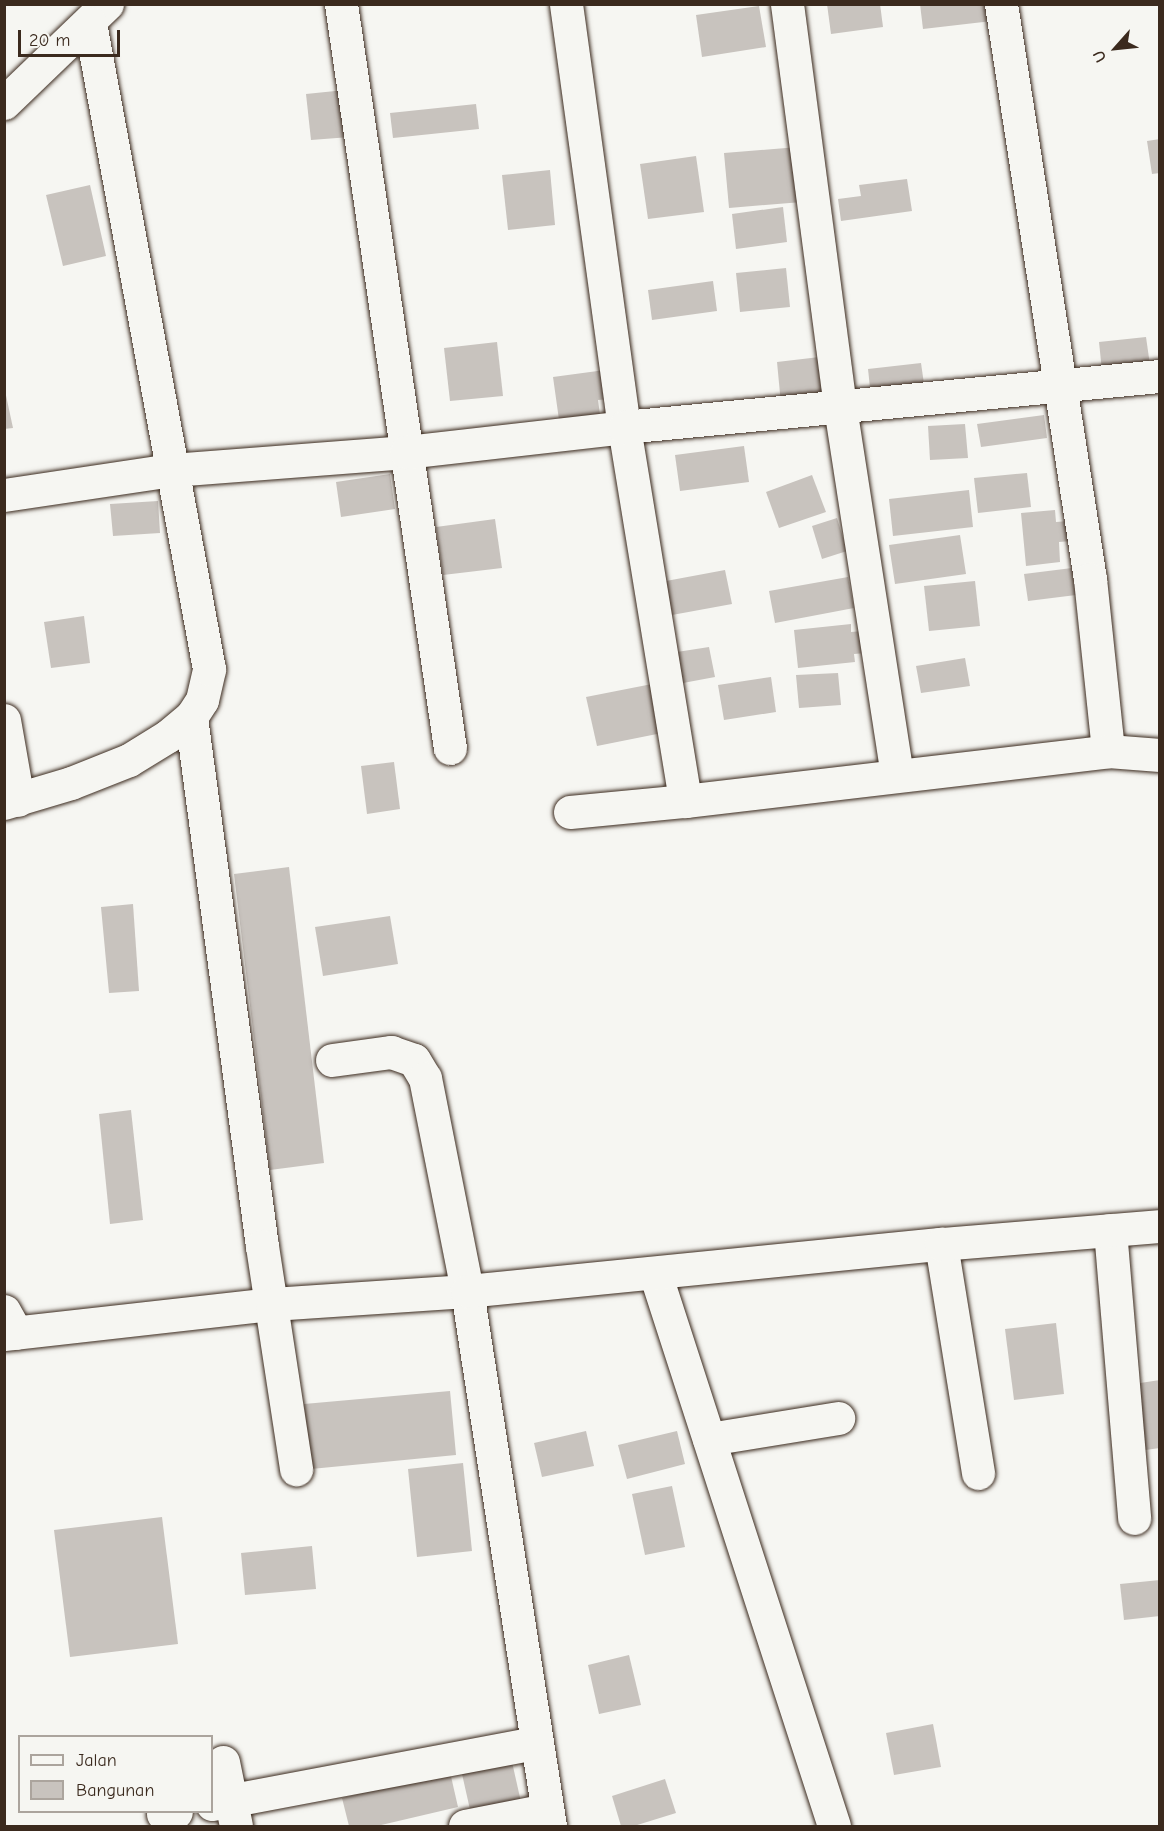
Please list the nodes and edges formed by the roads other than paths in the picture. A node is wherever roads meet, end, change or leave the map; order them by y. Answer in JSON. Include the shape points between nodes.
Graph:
{"nodes":[{"id":1,"x":341,"y":4,"type":"edge"},
{"id":2,"x":566,"y":4,"type":"edge"},
{"id":3,"x":787,"y":4,"type":"edge"},
{"id":4,"x":1001,"y":4,"type":"edge"},
{"id":5,"x":98,"y":14,"type":"edge"},
{"id":6,"x":4,"y":103,"type":"edge"},
{"id":7,"x":1160,"y":376,"type":"edge"},
{"id":8,"x":1059,"y":384,"type":"junction"},
{"id":9,"x":840,"y":407,"type":"junction"},
{"id":10,"x":624,"y":427,"type":"junction"},
{"id":11,"x":406,"y":452,"type":"junction"},
{"id":12,"x":172,"y":470,"type":"junction"},
{"id":13,"x":4,"y":495,"type":"edge"},
{"id":14,"x":191,"y":717,"type":"junction"},
{"id":15,"x":4,"y":720,"type":"edge"},
{"id":16,"x":450,"y":748,"type":"dead end"},
{"id":17,"x":1108,"y":751,"type":"junction"},
{"id":18,"x":1160,"y":755,"type":"edge"},
{"id":19,"x":897,"y":775,"type":"junction"},
{"id":20,"x":11,"y":801,"type":"edge"},
{"id":21,"x":685,"y":801,"type":"junction"},
{"id":22,"x":570,"y":812,"type":"dead end"},
{"id":23,"x":332,"y":1060,"type":"dead end"},
{"id":24,"x":1160,"y":1226,"type":"edge"},
{"id":25,"x":1110,"y":1230,"type":"junction"},
{"id":26,"x":941,"y":1244,"type":"junction"},
{"id":27,"x":655,"y":1274,"type":"junction"},
{"id":28,"x":467,"y":1291,"type":"junction"},
{"id":29,"x":272,"y":1304,"type":"junction"},
{"id":30,"x":8,"y":1326,"type":"edge"},
{"id":31,"x":838,"y":1418,"type":"dead end"},
{"id":32,"x":709,"y":1439,"type":"junction"},
{"id":33,"x":296,"y":1469,"type":"dead end"},
{"id":34,"x":978,"y":1473,"type":"dead end"},
{"id":35,"x":1134,"y":1518,"type":"dead end"},
{"id":36,"x":536,"y":1743,"type":"junction"},
{"id":37,"x":223,"y":1762,"type":"dead end"},
{"id":38,"x":226,"y":1810,"type":"edge"},
{"id":39,"x":548,"y":1819,"type":"edge"},
{"id":40,"x":465,"y":1827,"type":"edge"},
{"id":41,"x":834,"y":1827,"type":"edge"}],
"edges":[{"from":1,"to":11,"type":"street"},
{"from":2,"to":10,"type":"street"},
{"from":3,"to":9,"type":"street"},
{"from":4,"to":8,"type":"street"},
{"from":5,"to":6,"type":"street"},
{"from":5,"to":12,"type":"street"},
{"from":7,"to":8,"type":"street"},
{"from":8,"to":9,"type":"street"},
{"from":8,"to":17,"type":"street","via":[[1090,579]]},
{"from":9,"to":10,"type":"street"},
{"from":9,"to":19,"type":"street"},
{"from":10,"to":11,"type":"street"},
{"from":10,"to":21,"type":"street"},
{"from":11,"to":12,"type":"street"},
{"from":11,"to":16,"type":"street"},
{"from":12,"to":13,"type":"street"},
{"from":12,"to":14,"type":"street","via":[[209,669],[202,700]]},
{"from":14,"to":20,"type":"street","via":[[129,760]]},
{"from":14,"to":29,"type":"street"},
{"from":15,"to":20,"type":"street"},
{"from":17,"to":18,"type":"street"},
{"from":17,"to":19,"type":"street"},
{"from":19,"to":21,"type":"street"},
{"from":21,"to":22,"type":"street"},
{"from":23,"to":28,"type":"street","via":[[391,1052],[414,1060],[425,1078]]},
{"from":24,"to":25,"type":"street"},
{"from":25,"to":26,"type":"street"},
{"from":25,"to":35,"type":"street"},
{"from":26,"to":27,"type":"street"},
{"from":26,"to":34,"type":"street"},
{"from":27,"to":28,"type":"street"},
{"from":27,"to":32,"type":"street"},
{"from":28,"to":29,"type":"street"},
{"from":28,"to":36,"type":"street"},
{"from":29,"to":30,"type":"street"},
{"from":29,"to":33,"type":"street"},
{"from":31,"to":32,"type":"street"},
{"from":32,"to":41,"type":"street"},
{"from":36,"to":38,"type":"street"},
{"from":36,"to":39,"type":"street"},
{"from":37,"to":38,"type":"street"},
{"from":39,"to":40,"type":"street"}]}
